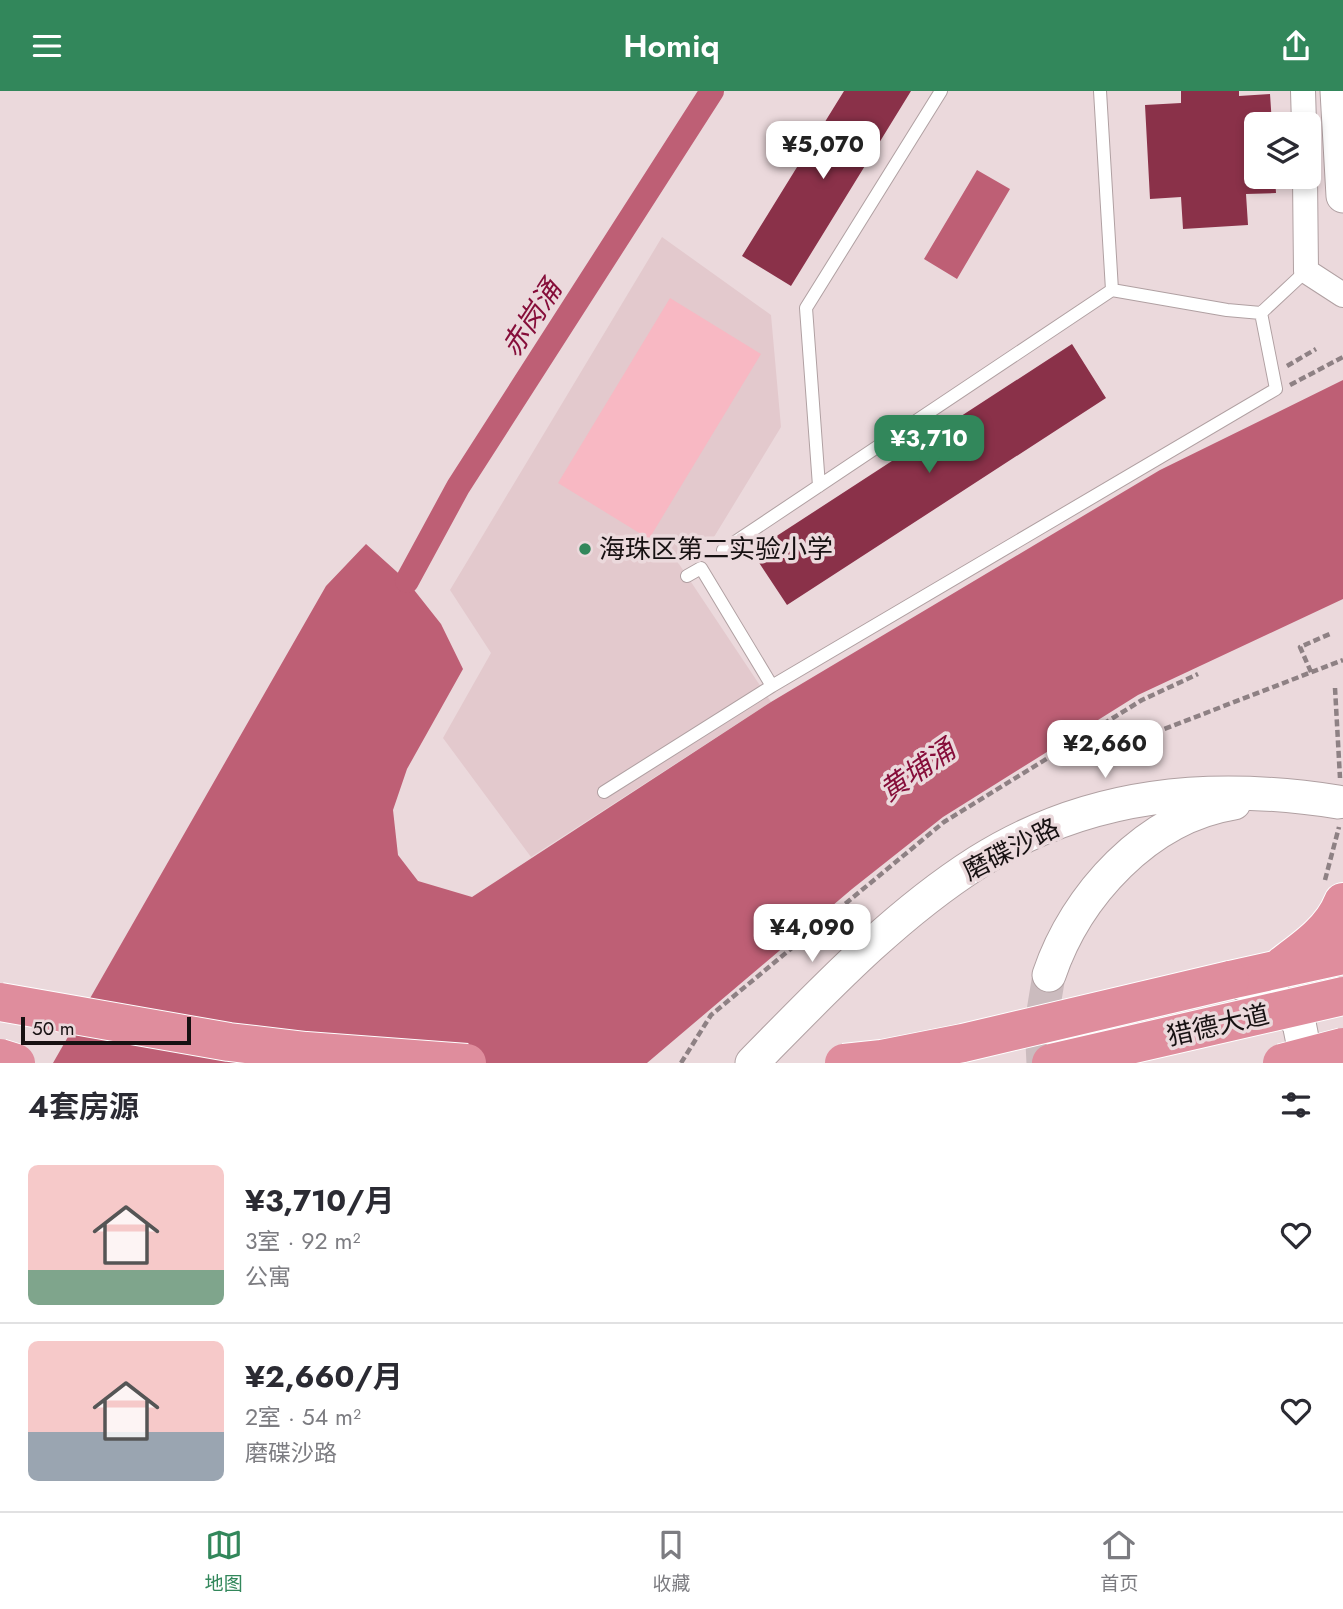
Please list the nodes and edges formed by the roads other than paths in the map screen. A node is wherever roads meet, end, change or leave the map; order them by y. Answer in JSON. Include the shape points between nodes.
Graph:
{"nodes":[{"id":1,"x":941,"y":91,"type":"edge"},
{"id":2,"x":1100,"y":91,"type":"edge"},
{"id":3,"x":1303,"y":91,"type":"edge"},
{"id":4,"x":1338,"y":91,"type":"edge"},
{"id":5,"x":1304,"y":112,"type":"edge"},
{"id":6,"x":1305,"y":189,"type":"edge"},
{"id":7,"x":1343,"y":196,"type":"edge"},
{"id":8,"x":1306,"y":271,"type":"junction"},
{"id":9,"x":1112,"y":291,"type":"junction"},
{"id":10,"x":1343,"y":295,"type":"edge"},
{"id":11,"x":1261,"y":313,"type":"junction"},
{"id":12,"x":819,"y":486,"type":"junction"},
{"id":13,"x":723,"y":550,"type":"dead end"},
{"id":14,"x":687,"y":576,"type":"dead end"},
{"id":15,"x":772,"y":686,"type":"junction"},
{"id":16,"x":604,"y":792,"type":"dead end"},
{"id":17,"x":1334,"y":893,"type":"edge"},
{"id":18,"x":1343,"y":955,"type":"edge"},
{"id":19,"x":1277,"y":970,"type":"junction"},
{"id":20,"x":1049,"y":975,"type":"tunnel mouth"},
{"id":21,"x":1230,"y":980,"type":"junction"},
{"id":22,"x":1343,"y":996,"type":"edge"},
{"id":23,"x":0,"y":1002,"type":"edge"},
{"id":24,"x":0,"y":1010,"type":"edge"},
{"id":25,"x":1343,"y":1047,"type":"edge"},
{"id":26,"x":0,"y":1058,"type":"edge"},
{"id":27,"x":16,"y":1063,"type":"edge"},
{"id":28,"x":193,"y":1063,"type":"edge"},
{"id":29,"x":467,"y":1063,"type":"edge"},
{"id":30,"x":752,"y":1063,"type":"edge"},
{"id":31,"x":844,"y":1063,"type":"edge"},
{"id":32,"x":1051,"y":1063,"type":"edge"},
{"id":33,"x":1282,"y":1063,"type":"edge"},
{"id":34,"x":1307,"y":1063,"type":"edge"}],
"edges":[{"from":1,"to":12,"type":"lane","via":[[806,308]]},
{"from":2,"to":9,"type":"lane"},
{"from":3,"to":5,"type":"street"},
{"from":4,"to":7,"type":"street"},
{"from":6,"to":8,"type":"street"},
{"from":8,"to":10,"type":"street"},
{"from":8,"to":11,"type":"lane"},
{"from":9,"to":11,"type":"lane"},
{"from":9,"to":12,"type":"lane"},
{"from":11,"to":15,"type":"lane","via":[[1276,390]]},
{"from":12,"to":13,"type":"lane"},
{"from":14,"to":15,"type":"lane","via":[[701,568]]},
{"from":15,"to":16,"type":"lane"},
{"from":17,"to":19,"type":"highway","via":[[1339,912],[1315,941]]},
{"from":18,"to":19,"type":"highway"},
{"from":19,"to":21,"type":"highway"},
{"from":20,"to":30,"type":"street","name":"磨碟沙路","via":[[1079,911],[1112,872],[1150,839],[1208,809],[1230,804],[1273,798],[1339,802],[1266,793],[1193,792],[1132,801],[1041,830],[980,861],[934,893],[871,946]]},
{"from":21,"to":31,"type":"highway","bridge":true,"via":[[963,1043]]},
{"from":21,"to":34,"type":"street","via":[[1269,992],[1298,1023]]},
{"from":22,"to":32,"type":"highway","name":"猎德大道","bridge":true},
{"from":23,"to":29,"type":"highway","bridge":true,"via":[[229,1042]]},
{"from":24,"to":28,"type":"highway"},
{"from":25,"to":33,"type":"highway","name":"猎德大道","bridge":true},
{"from":26,"to":27,"type":"highway","bridge":true}]}
